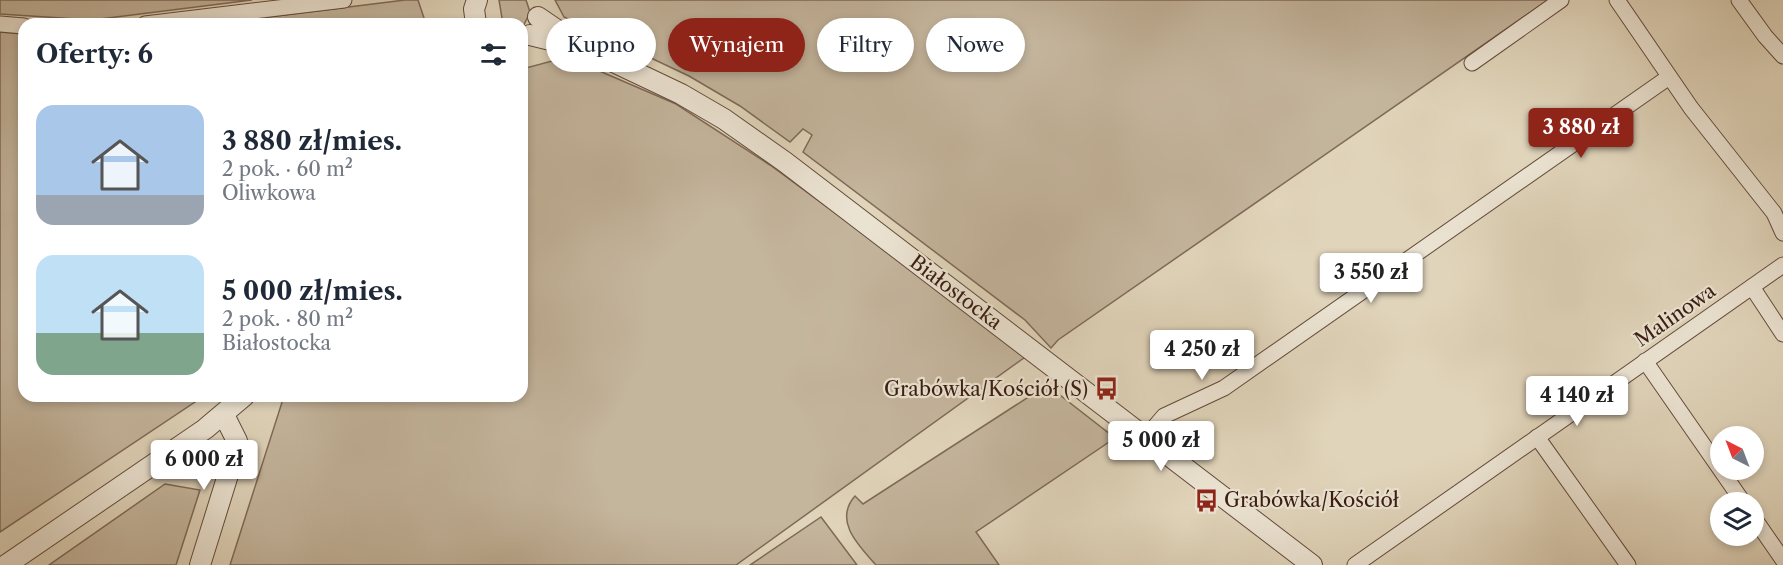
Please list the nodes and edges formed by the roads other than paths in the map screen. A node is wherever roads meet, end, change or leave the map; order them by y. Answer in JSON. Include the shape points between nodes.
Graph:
{"nodes":[{"id":1,"x":344,"y":0,"type":"edge"},
{"id":2,"x":1561,"y":0,"type":"edge"},
{"id":3,"x":1617,"y":0,"type":"edge"},
{"id":4,"x":1739,"y":0,"type":"edge"},
{"id":5,"x":195,"y":18,"type":"edge"},
{"id":6,"x":531,"y":23,"type":"edge"},
{"id":7,"x":0,"y":24,"type":"edge"},
{"id":8,"x":18,"y":26,"type":"edge"},
{"id":9,"x":1782,"y":52,"type":"edge"},
{"id":10,"x":1472,"y":63,"type":"dead end"},
{"id":11,"x":1670,"y":77,"type":"junction"},
{"id":12,"x":1783,"y":233,"type":"edge"},
{"id":13,"x":1783,"y":265,"type":"edge"},
{"id":14,"x":1752,"y":287,"type":"junction"},
{"id":15,"x":1783,"y":333,"type":"edge"},
{"id":16,"x":1645,"y":361,"type":"junction"},
{"id":17,"x":238,"y":402,"type":"edge"},
{"id":18,"x":224,"y":415,"type":"junction"},
{"id":19,"x":1146,"y":437,"type":"junction"},
{"id":20,"x":1537,"y":437,"type":"junction"},
{"id":21,"x":1736,"y":492,"type":"edge"},
{"id":22,"x":1764,"y":532,"type":"edge"},
{"id":23,"x":1783,"y":560,"type":"edge"},
{"id":24,"x":6,"y":565,"type":"edge"},
{"id":25,"x":200,"y":565,"type":"edge"},
{"id":26,"x":1312,"y":565,"type":"edge"},
{"id":27,"x":1354,"y":565,"type":"edge"},
{"id":28,"x":1628,"y":565,"type":"edge"}],
"edges":[{"from":1,"to":5,"type":"street"},
{"from":2,"to":10,"type":"street"},
{"from":3,"to":11,"type":"street"},
{"from":4,"to":9,"type":"street"},
{"from":6,"to":19,"type":"street","name":"Białostocka","via":[[681,94],[724,119]]},
{"from":7,"to":8,"type":"street"},
{"from":11,"to":12,"type":"street","via":[[1774,213]]},
{"from":11,"to":19,"type":"street","via":[[1224,388],[1164,416]]},
{"from":13,"to":14,"type":"street","name":"Malinowa"},
{"from":14,"to":15,"type":"street"},
{"from":14,"to":16,"type":"street","name":"Malinowa"},
{"from":16,"to":20,"type":"street","name":"Malinowa"},
{"from":16,"to":21,"type":"street"},
{"from":17,"to":18,"type":"street"},
{"from":18,"to":24,"type":"street"},
{"from":18,"to":25,"type":"street","via":[[237,441],[236,449]]},
{"from":19,"to":26,"type":"street","name":"Białostocka"},
{"from":20,"to":27,"type":"street","name":"Malinowa"},
{"from":20,"to":28,"type":"street"},
{"from":22,"to":23,"type":"street"}]}
